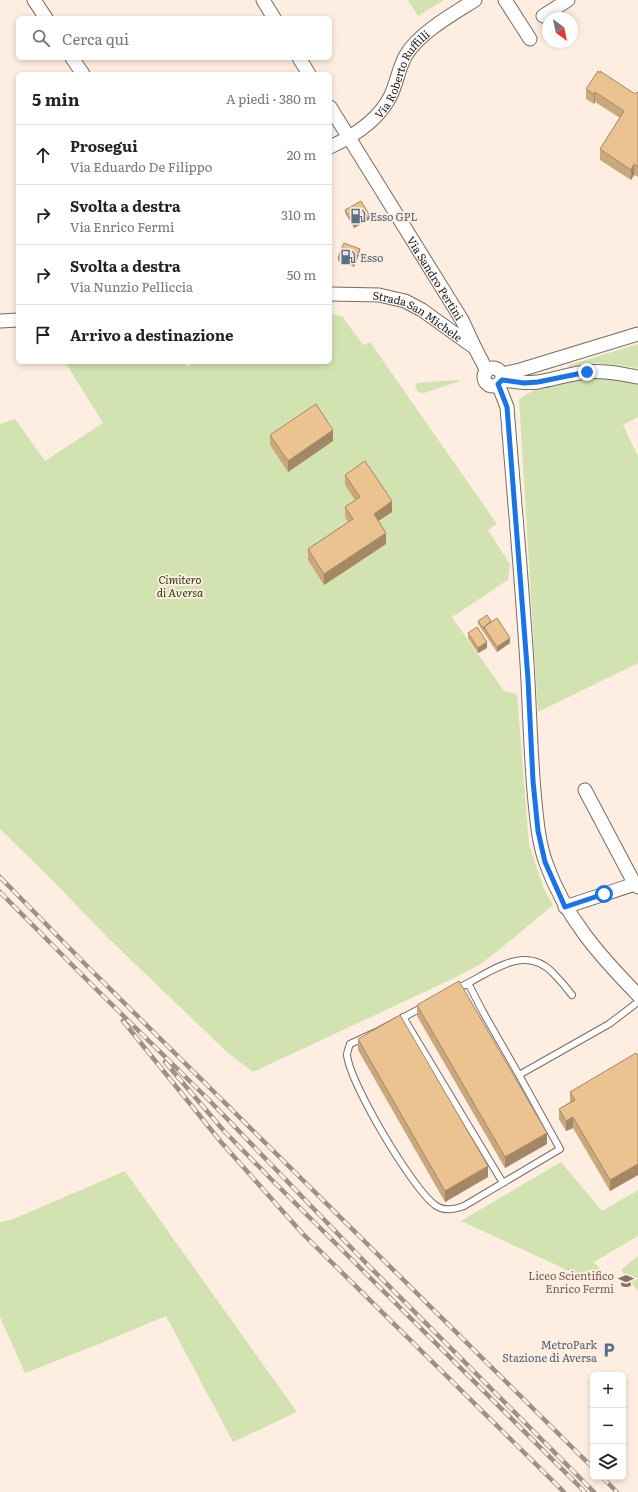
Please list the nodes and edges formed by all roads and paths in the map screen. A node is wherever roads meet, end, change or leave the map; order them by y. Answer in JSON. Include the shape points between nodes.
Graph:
{"nodes":[{"id":1,"x":34,"y":0,"type":"edge"},
{"id":2,"x":262,"y":0,"type":"edge"},
{"id":3,"x":475,"y":0,"type":"edge"},
{"id":4,"x":505,"y":0,"type":"edge"},
{"id":5,"x":568,"y":0,"type":"edge"},
{"id":6,"x":549,"y":12,"type":"edge"},
{"id":7,"x":45,"y":16,"type":"edge"},
{"id":8,"x":273,"y":16,"type":"edge"},
{"id":9,"x":530,"y":38,"type":"dead end"},
{"id":10,"x":73,"y":60,"type":"edge"},
{"id":11,"x":300,"y":60,"type":"edge"},
{"id":12,"x":82,"y":72,"type":"edge"},
{"id":13,"x":308,"y":72,"type":"edge"},
{"id":14,"x":332,"y":110,"type":"edge"},
{"id":15,"x":349,"y":138,"type":"junction"},
{"id":16,"x":332,"y":146,"type":"edge"},
{"id":17,"x":332,"y":294,"type":"edge"},
{"id":18,"x":16,"y":320,"type":"edge"},
{"id":19,"x":0,"y":321,"type":"edge"},
{"id":20,"x":638,"y":334,"type":"edge"},
{"id":21,"x":475,"y":348,"type":"junction"},
{"id":22,"x":638,"y":377,"type":"edge"},
{"id":23,"x":500,"y":379,"type":"junction"},
{"id":24,"x":585,"y":790,"type":"dead end"},
{"id":25,"x":637,"y":885,"type":"edge"},
{"id":26,"x":565,"y":907,"type":"junction"},
{"id":27,"x":468,"y":983,"type":"junction"},
{"id":28,"x":572,"y":994,"type":"dead end"},
{"id":29,"x":638,"y":994,"type":"edge"},
{"id":30,"x":638,"y":1002,"type":"edge"},
{"id":31,"x":403,"y":1017,"type":"junction"},
{"id":32,"x":519,"y":1074,"type":"junction"},
{"id":33,"x":503,"y":1183,"type":"junction"}],
"edges":[{"from":1,"to":7,"type":"street"},
{"from":2,"to":8,"type":"street"},
{"from":3,"to":15,"type":"street","name":"Via Roberto Ruffilli","via":[[430,30],[416,44],[406,55],[384,108]]},
{"from":4,"to":9,"type":"street"},
{"from":5,"to":6,"type":"street"},
{"from":10,"to":12,"type":"street"},
{"from":11,"to":13,"type":"street"},
{"from":14,"to":15,"type":"street","name":"Via Sandro Pertini"},
{"from":15,"to":16,"type":"street","name":"Via Roberto Ruffilli"},
{"from":15,"to":21,"type":"street","name":"Via Sandro Pertini","via":[[462,320]]},
{"from":17,"to":21,"type":"street","name":"Strada San Michele","via":[[379,295],[405,301],[422,310]]},
{"from":18,"to":19,"type":"street"},
{"from":20,"to":23,"type":"street","via":[[520,370]]},
{"from":21,"to":23,"type":"street","name":"Strada San Michele","via":[[487,371],[496,368]]},
{"from":22,"to":23,"type":"street","via":[[598,371],[538,382],[524,383]]},
{"from":23,"to":26,"type":"street","via":[[507,407],[538,831],[545,862]]},
{"from":24,"to":25,"type":"street"},
{"from":25,"to":26,"type":"street"},
{"from":26,"to":29,"type":"street","via":[[578,928]]},
{"from":27,"to":28,"type":"lane","via":[[500,966],[520,959],[535,961],[552,972]]},
{"from":27,"to":31,"type":"lane"},
{"from":27,"to":32,"type":"lane"},
{"from":30,"to":32,"type":"lane","via":[[609,1024]]},
{"from":31,"to":33,"type":"lane"},
{"from":31,"to":33,"type":"lane","via":[[350,1044],[347,1054],[354,1079],[382,1133],[418,1187],[436,1206],[451,1210],[464,1206]]},
{"from":32,"to":33,"type":"lane","via":[[560,1149]]}]}
